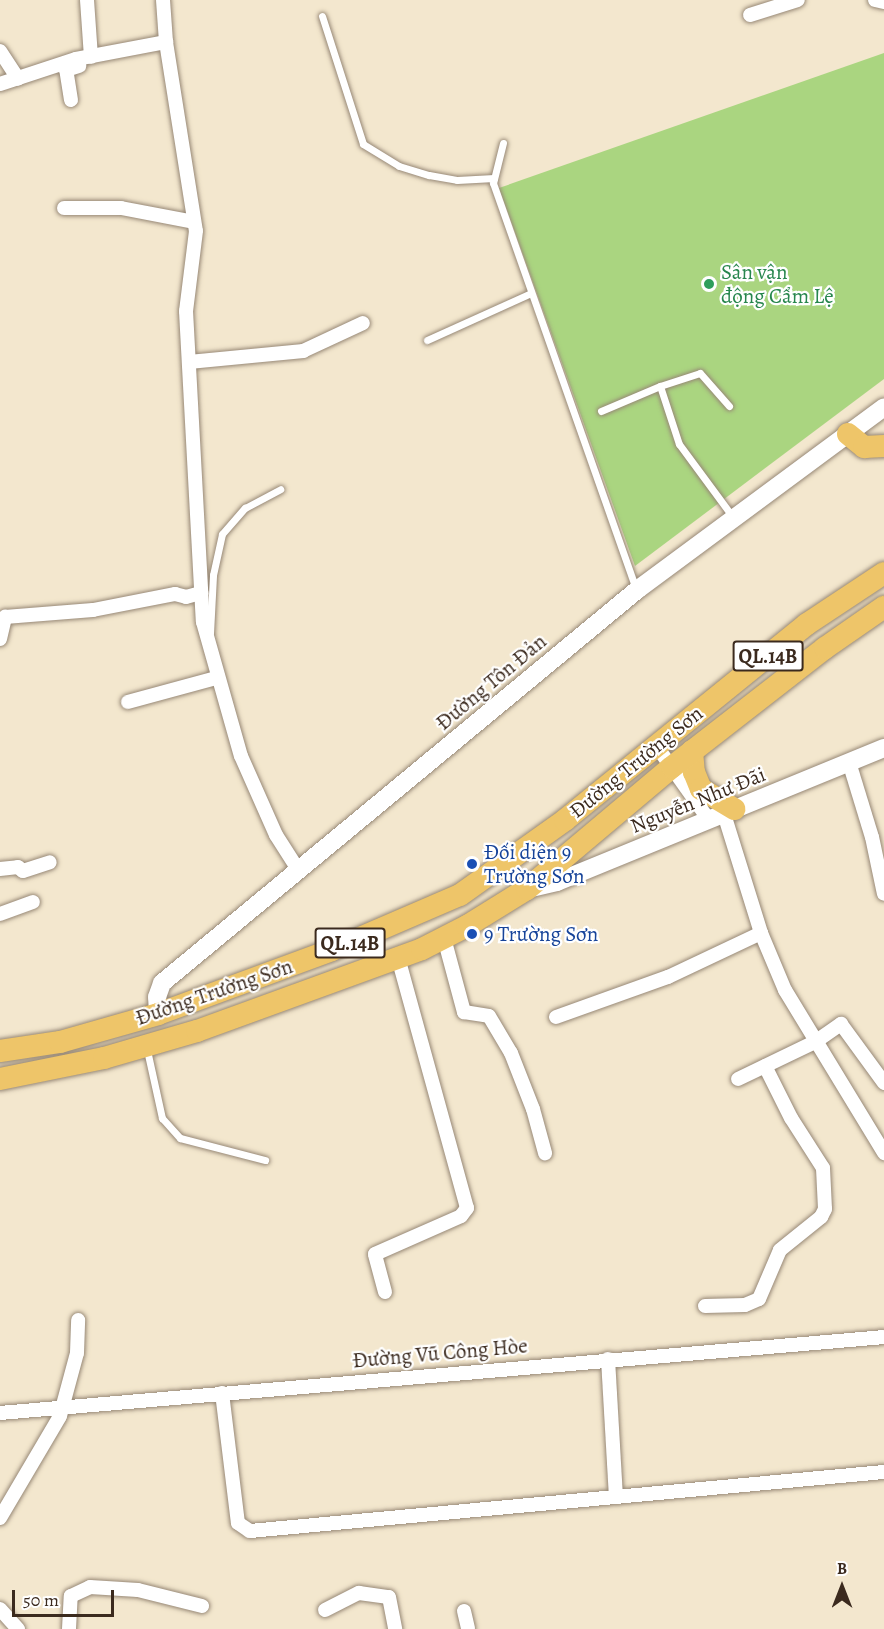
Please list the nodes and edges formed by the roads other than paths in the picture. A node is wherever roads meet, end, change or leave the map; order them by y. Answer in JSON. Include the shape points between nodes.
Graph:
{"nodes":[{"id":1,"x":87,"y":0,"type":"edge"},
{"id":2,"x":163,"y":0,"type":"edge"},
{"id":3,"x":798,"y":0,"type":"edge"},
{"id":4,"x":875,"y":0,"type":"edge"},
{"id":5,"x":884,"y":2,"type":"edge"},
{"id":6,"x":750,"y":15,"type":"dead end"},
{"id":7,"x":322,"y":16,"type":"dead end"},
{"id":8,"x":166,"y":42,"type":"junction"},
{"id":9,"x":0,"y":51,"type":"edge"},
{"id":10,"x":89,"y":58,"type":"junction"},
{"id":11,"x":18,"y":79,"type":"junction"},
{"id":12,"x":0,"y":84,"type":"edge"},
{"id":13,"x":71,"y":100,"type":"dead end"},
{"id":14,"x":503,"y":143,"type":"dead end"},
{"id":15,"x":494,"y":178,"type":"junction"},
{"id":16,"x":64,"y":208,"type":"dead end"},
{"id":17,"x":194,"y":222,"type":"junction"},
{"id":18,"x":531,"y":293,"type":"junction"},
{"id":19,"x":363,"y":323,"type":"dead end"},
{"id":20,"x":427,"y":340,"type":"dead end"},
{"id":21,"x":189,"y":362,"type":"junction"},
{"id":22,"x":660,"y":386,"type":"junction"},
{"id":23,"x":729,"y":406,"type":"dead end"},
{"id":24,"x":884,"y":407,"type":"edge"},
{"id":25,"x":601,"y":411,"type":"dead end"},
{"id":26,"x":848,"y":434,"type":"junction"},
{"id":27,"x":884,"y":446,"type":"edge"},
{"id":28,"x":280,"y":489,"type":"dead end"},
{"id":29,"x":734,"y":519,"type":"junction"},
{"id":30,"x":884,"y":573,"type":"edge"},
{"id":31,"x":637,"y":590,"type":"junction"},
{"id":32,"x":201,"y":593,"type":"junction"},
{"id":33,"x":884,"y":607,"type":"edge"},
{"id":34,"x":0,"y":639,"type":"edge"},
{"id":35,"x":209,"y":650,"type":"junction"},
{"id":36,"x":216,"y":678,"type":"junction"},
{"id":37,"x":128,"y":702,"type":"dead end"},
{"id":38,"x":656,"y":744,"type":"junction"},
{"id":39,"x":884,"y":748,"type":"edge"},
{"id":40,"x":692,"y":751,"type":"junction"},
{"id":41,"x":849,"y":762,"type":"junction"},
{"id":42,"x":672,"y":767,"type":"junction"},
{"id":43,"x":722,"y":814,"type":"junction"},
{"id":44,"x":50,"y":862,"type":"dead end"},
{"id":45,"x":0,"y":869,"type":"edge"},
{"id":46,"x":299,"y":871,"type":"junction"},
{"id":47,"x":527,"y":889,"type":"junction"},
{"id":48,"x":884,"y":894,"type":"edge"},
{"id":49,"x":33,"y":902,"type":"dead end"},
{"id":50,"x":0,"y":914,"type":"edge"},
{"id":51,"x":761,"y":933,"type":"junction"},
{"id":52,"x":444,"y":938,"type":"junction"},
{"id":53,"x":398,"y":958,"type":"junction"},
{"id":54,"x":158,"y":1014,"type":"junction"},
{"id":55,"x":556,"y":1017,"type":"dead end"},
{"id":56,"x":815,"y":1042,"type":"junction"},
{"id":57,"x":146,"y":1047,"type":"junction"},
{"id":58,"x":0,"y":1051,"type":"edge"},
{"id":59,"x":765,"y":1066,"type":"junction"},
{"id":60,"x":0,"y":1079,"type":"edge"},
{"id":61,"x":738,"y":1079,"type":"dead end"},
{"id":62,"x":884,"y":1083,"type":"edge"},
{"id":63,"x":545,"y":1153,"type":"dead end"},
{"id":64,"x":884,"y":1153,"type":"edge"},
{"id":65,"x":265,"y":1160,"type":"dead end"},
{"id":66,"x":385,"y":1292,"type":"dead end"},
{"id":67,"x":705,"y":1305,"type":"dead end"},
{"id":68,"x":78,"y":1320,"type":"dead end"},
{"id":69,"x":884,"y":1338,"type":"edge"},
{"id":70,"x":608,"y":1359,"type":"junction"},
{"id":71,"x":222,"y":1393,"type":"junction"},
{"id":72,"x":63,"y":1408,"type":"junction"},
{"id":73,"x":0,"y":1413,"type":"edge"},
{"id":74,"x":884,"y":1472,"type":"edge"},
{"id":75,"x":616,"y":1496,"type":"junction"},
{"id":76,"x":0,"y":1518,"type":"edge"},
{"id":77,"x":201,"y":1606,"type":"dead end"},
{"id":78,"x":0,"y":1609,"type":"edge"},
{"id":79,"x":325,"y":1610,"type":"dead end"},
{"id":80,"x":464,"y":1611,"type":"dead end"},
{"id":81,"x":18,"y":1629,"type":"edge"},
{"id":82,"x":69,"y":1629,"type":"edge"},
{"id":83,"x":394,"y":1629,"type":"edge"},
{"id":84,"x":468,"y":1629,"type":"edge"}],
"edges":[{"from":1,"to":10,"type":"street"},
{"from":2,"to":8,"type":"street"},
{"from":3,"to":6,"type":"street"},
{"from":4,"to":5,"type":"street"},
{"from":7,"to":15,"type":"lane","via":[[363,144],[399,166],[429,175],[457,180]]},
{"from":8,"to":10,"type":"street"},
{"from":8,"to":17,"type":"street"},
{"from":9,"to":11,"type":"street"},
{"from":10,"to":11,"type":"street"},
{"from":10,"to":13,"type":"street","via":[[66,70]]},
{"from":11,"to":12,"type":"street"},
{"from":14,"to":15,"type":"lane"},
{"from":15,"to":18,"type":"lane"},
{"from":16,"to":17,"type":"street","via":[[121,208]]},
{"from":17,"to":21,"type":"street","via":[[186,311]]},
{"from":18,"to":20,"type":"lane"},
{"from":18,"to":31,"type":"lane"},
{"from":19,"to":21,"type":"street","via":[[303,351]]},
{"from":21,"to":32,"type":"street"},
{"from":22,"to":23,"type":"lane","via":[[700,373]]},
{"from":22,"to":25,"type":"lane"},
{"from":22,"to":29,"type":"lane","via":[[679,444]]},
{"from":24,"to":26,"type":"street","name":"Đường Tôn Đản"},
{"from":26,"to":27,"type":"main road","via":[[864,447]]},
{"from":26,"to":29,"type":"street","name":"Đường Tôn Đản"},
{"from":28,"to":35,"type":"lane","via":[[245,508],[222,534],[213,575]]},
{"from":29,"to":31,"type":"street","name":"Đường Tôn Đản"},
{"from":30,"to":38,"type":"main road","name":"Đường Trường Sơn","number":"QL.14B","via":[[807,624]]},
{"from":31,"to":46,"type":"street","name":"Đường Tôn Đản"},
{"from":32,"to":34,"type":"street","via":[[186,597],[175,594],[93,610],[5,617]]},
{"from":32,"to":35,"type":"street"},
{"from":33,"to":40,"type":"main road","name":"Đường Trường Sơn","number":"QL.14B"},
{"from":35,"to":36,"type":"street"},
{"from":36,"to":37,"type":"street"},
{"from":36,"to":46,"type":"street","via":[[241,756],[276,836]]},
{"from":38,"to":42,"type":"street"},
{"from":38,"to":54,"type":"main road","name":"Đường Trường Sơn","number":"QL.14B","via":[[565,820],[460,895],[332,950]]},
{"from":39,"to":41,"type":"street","name":"Nguyễn Như Đãi"},
{"from":40,"to":42,"type":"main road","name":"Đường Trường Sơn","number":"QL.14B"},
{"from":40,"to":43,"type":"main road","via":[[701,789]]},
{"from":41,"to":43,"type":"street","name":"Nguyễn Như Đãi"},
{"from":41,"to":48,"type":"street","via":[[872,837]]},
{"from":42,"to":43,"type":"street"},
{"from":42,"to":47,"type":"main road","name":"Đường Trường Sơn","number":"QL.14B"},
{"from":43,"to":47,"type":"street","name":"Nguyễn Như Đãi","via":[[556,882]]},
{"from":43,"to":51,"type":"street"},
{"from":44,"to":45,"type":"street","via":[[23,871],[18,867]]},
{"from":46,"to":54,"type":"street","name":"Đường Tôn Đản","via":[[162,983],[157,997]]},
{"from":47,"to":52,"type":"main road","name":"Đường Trường Sơn","number":"QL.14B"},
{"from":49,"to":50,"type":"street"},
{"from":51,"to":55,"type":"street","via":[[668,977]]},
{"from":51,"to":56,"type":"street","via":[[785,990]]},
{"from":52,"to":53,"type":"main road","name":"Đường Trường Sơn","number":"QL.14B"},
{"from":52,"to":63,"type":"street","via":[[464,1012],[489,1016],[511,1053]]},
{"from":53,"to":57,"type":"main road","name":"Đường Trường Sơn","number":"QL.14B"},
{"from":53,"to":66,"type":"street","via":[[467,1208],[461,1216],[375,1254]]},
{"from":54,"to":58,"type":"main road","name":"Đường Trường Sơn","number":"QL.14B","via":[[60,1042]]},
{"from":56,"to":59,"type":"street"},
{"from":56,"to":62,"type":"street","via":[[841,1024]]},
{"from":56,"to":64,"type":"street"},
{"from":57,"to":60,"type":"main road","name":"Đường Trường Sơn","number":"QL.14B"},
{"from":57,"to":65,"type":"lane","via":[[162,1118],[180,1138]]},
{"from":59,"to":61,"type":"street"},
{"from":59,"to":67,"type":"street","via":[[791,1119],[823,1168],[825,1209],[804,1233],[780,1250],[759,1299],[746,1305]]},
{"from":68,"to":72,"type":"street","via":[[77,1353]]},
{"from":69,"to":70,"type":"street","name":"Đường Vũ Công Hòe"},
{"from":70,"to":71,"type":"street","name":"Đường Vũ Công Hòe"},
{"from":70,"to":75,"type":"street"},
{"from":71,"to":72,"type":"street","name":"Đường Vũ Công Hòe"},
{"from":71,"to":75,"type":"street","via":[[238,1523],[250,1531]]},
{"from":72,"to":73,"type":"street","name":"Đường Vũ Công Hòe"},
{"from":72,"to":76,"type":"street"},
{"from":74,"to":75,"type":"street"},
{"from":77,"to":82,"type":"street","via":[[138,1590],[90,1587],[71,1596]]},
{"from":78,"to":81,"type":"street"},
{"from":79,"to":83,"type":"street","via":[[359,1593],[389,1597]]},
{"from":80,"to":84,"type":"street"}]}
